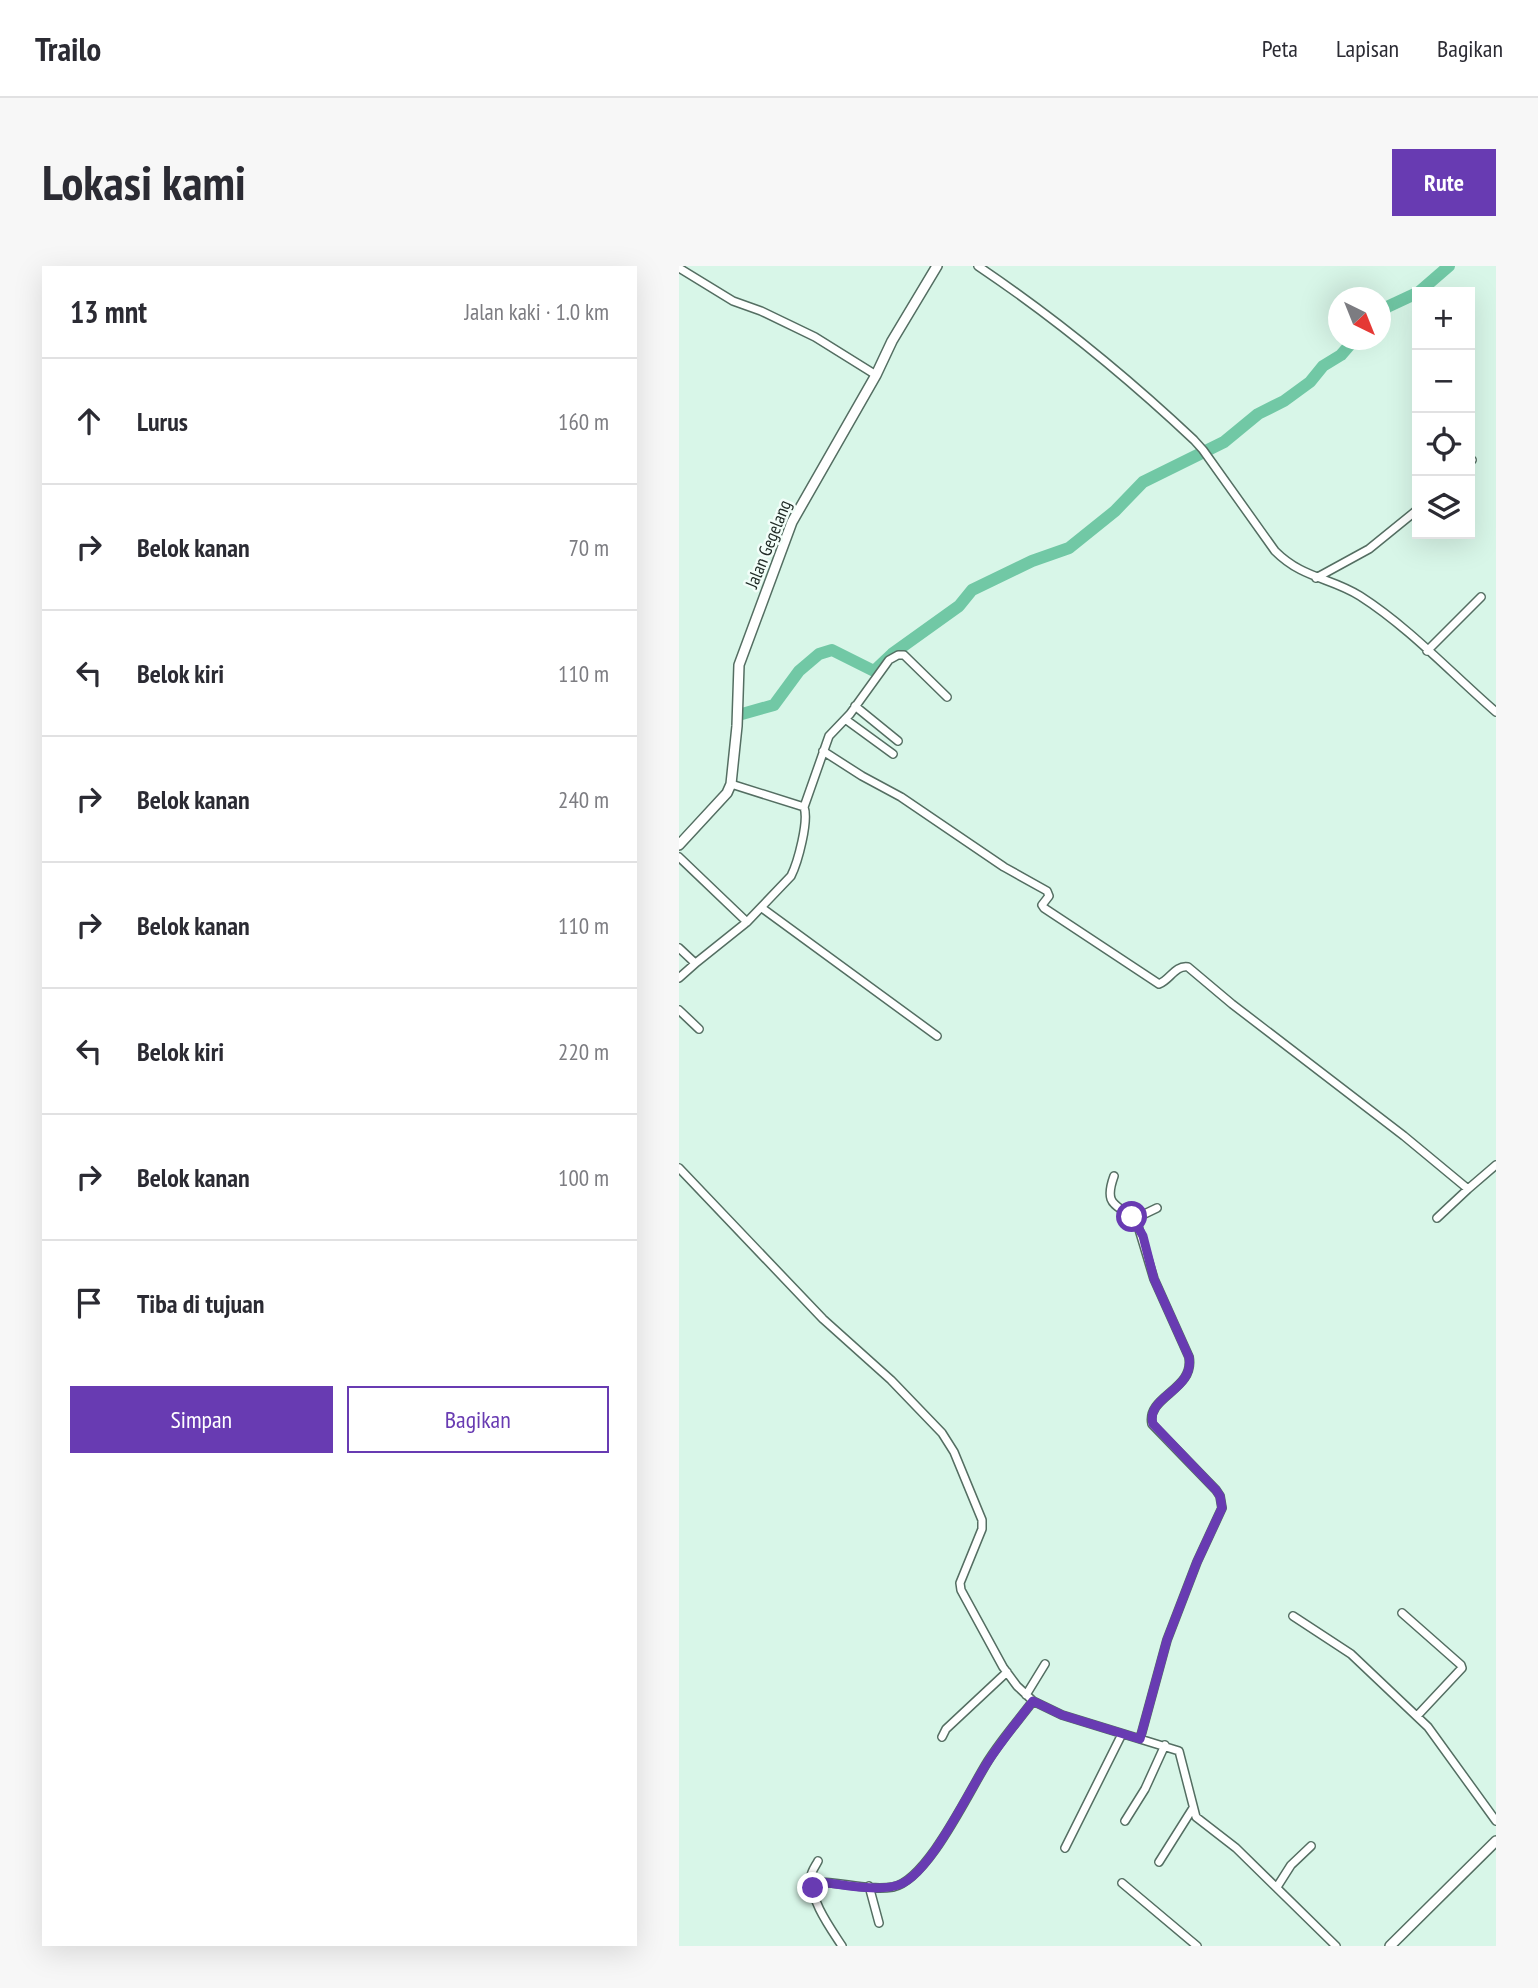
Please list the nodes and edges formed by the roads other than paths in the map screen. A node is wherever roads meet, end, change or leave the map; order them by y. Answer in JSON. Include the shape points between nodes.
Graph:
{"nodes":[{"id":1,"x":937,"y":266,"type":"edge"},
{"id":2,"x":978,"y":266,"type":"edge"},
{"id":3,"x":679,"y":268,"type":"edge"},
{"id":4,"x":876,"y":375,"type":"junction"},
{"id":5,"x":1412,"y":514,"type":"edge"},
{"id":6,"x":1316,"y":578,"type":"junction"},
{"id":7,"x":1481,"y":597,"type":"dead end"},
{"id":8,"x":1427,"y":651,"type":"junction"},
{"id":9,"x":947,"y":697,"type":"dead end"},
{"id":10,"x":855,"y":706,"type":"junction"},
{"id":11,"x":1496,"y":712,"type":"edge"},
{"id":12,"x":845,"y":719,"type":"junction"},
{"id":13,"x":898,"y":741,"type":"dead end"},
{"id":14,"x":823,"y":751,"type":"junction"},
{"id":15,"x":893,"y":754,"type":"dead end"},
{"id":16,"x":731,"y":784,"type":"junction"},
{"id":17,"x":804,"y":807,"type":"junction"},
{"id":18,"x":679,"y":845,"type":"edge"},
{"id":19,"x":679,"y":857,"type":"edge"},
{"id":20,"x":762,"y":908,"type":"junction"},
{"id":21,"x":747,"y":922,"type":"junction"},
{"id":22,"x":679,"y":948,"type":"edge"},
{"id":23,"x":695,"y":963,"type":"junction"},
{"id":24,"x":679,"y":978,"type":"edge"},
{"id":25,"x":679,"y":1010,"type":"edge"},
{"id":26,"x":699,"y":1029,"type":"dead end"},
{"id":27,"x":937,"y":1036,"type":"dead end"},
{"id":28,"x":1496,"y":1166,"type":"edge"},
{"id":29,"x":679,"y":1168,"type":"edge"},
{"id":30,"x":1114,"y":1177,"type":"dead end"},
{"id":31,"x":1468,"y":1189,"type":"junction"},
{"id":32,"x":1157,"y":1208,"type":"dead end"},
{"id":33,"x":1437,"y":1218,"type":"dead end"},
{"id":34,"x":1134,"y":1219,"type":"junction"},
{"id":35,"x":1402,"y":1614,"type":"dead end"},
{"id":36,"x":1293,"y":1616,"type":"dead end"},
{"id":37,"x":1045,"y":1664,"type":"dead end"},
{"id":38,"x":1007,"y":1672,"type":"junction"},
{"id":39,"x":1026,"y":1695,"type":"junction"},
{"id":40,"x":1033,"y":1701,"type":"junction"},
{"id":41,"x":1417,"y":1716,"type":"junction"},
{"id":42,"x":1122,"y":1734,"type":"junction"},
{"id":43,"x":942,"y":1737,"type":"dead end"},
{"id":44,"x":1140,"y":1739,"type":"junction"},
{"id":45,"x":1165,"y":1745,"type":"junction"},
{"id":46,"x":1193,"y":1808,"type":"junction"},
{"id":47,"x":1125,"y":1821,"type":"dead end"},
{"id":48,"x":1496,"y":1821,"type":"edge"},
{"id":49,"x":1496,"y":1841,"type":"edge"},
{"id":50,"x":1311,"y":1846,"type":"dead end"},
{"id":51,"x":1065,"y":1849,"type":"dead end"},
{"id":52,"x":818,"y":1861,"type":"dead end"},
{"id":53,"x":1159,"y":1862,"type":"dead end"},
{"id":54,"x":813,"y":1882,"type":"junction"},
{"id":55,"x":1122,"y":1883,"type":"dead end"},
{"id":56,"x":869,"y":1886,"type":"junction"},
{"id":57,"x":1277,"y":1887,"type":"junction"},
{"id":58,"x":879,"y":1923,"type":"dead end"},
{"id":59,"x":842,"y":1946,"type":"edge"},
{"id":60,"x":1198,"y":1946,"type":"edge"},
{"id":61,"x":1336,"y":1946,"type":"edge"},
{"id":62,"x":1389,"y":1946,"type":"edge"}],
"edges":[{"from":1,"to":4,"type":"street","name":"Jalan Gegelang"},
{"from":2,"to":6,"type":"street","via":[[1111,365],[1204,452],[1275,551]]},
{"from":3,"to":4,"type":"street","via":[[733,301],[815,337]]},
{"from":4,"to":16,"type":"street","name":"Jalan Gegelang","via":[[797,510],[746,639],[737,672]]},
{"from":5,"to":6,"type":"street","via":[[1369,549]]},
{"from":6,"to":8,"type":"street","via":[[1361,597]]},
{"from":7,"to":8,"type":"street"},
{"from":8,"to":11,"type":"street"},
{"from":9,"to":10,"type":"street","via":[[904,655],[898,655]]},
{"from":10,"to":12,"type":"street"},
{"from":10,"to":13,"type":"street"},
{"from":12,"to":14,"type":"street","via":[[829,736]]},
{"from":12,"to":15,"type":"street"},
{"from":14,"to":17,"type":"street"},
{"from":14,"to":31,"type":"street","via":[[1047,891],[1044,908],[1159,984],[1180,967],[1188,967]]},
{"from":16,"to":17,"type":"street"},
{"from":16,"to":18,"type":"street"},
{"from":17,"to":20,"type":"street","via":[[794,870]]},
{"from":19,"to":21,"type":"street"},
{"from":20,"to":21,"type":"street"},
{"from":20,"to":27,"type":"street"},
{"from":21,"to":23,"type":"street"},
{"from":22,"to":23,"type":"street"},
{"from":23,"to":24,"type":"street"},
{"from":25,"to":26,"type":"street"},
{"from":28,"to":31,"type":"street"},
{"from":29,"to":38,"type":"street","via":[[823,1319],[910,1399],[954,1451],[982,1520],[961,1590]]},
{"from":30,"to":34,"type":"street","via":[[1109,1198]]},
{"from":31,"to":33,"type":"street"},
{"from":32,"to":34,"type":"street"},
{"from":34,"to":44,"type":"street","via":[[1191,1368],[1154,1408],[1153,1424],[1216,1490],[1222,1508],[1167,1640]]},
{"from":35,"to":41,"type":"street","via":[[1462,1668]]},
{"from":36,"to":41,"type":"street","via":[[1352,1654]]},
{"from":37,"to":39,"type":"street"},
{"from":38,"to":39,"type":"street"},
{"from":38,"to":43,"type":"street"},
{"from":39,"to":40,"type":"street"},
{"from":40,"to":42,"type":"street"},
{"from":40,"to":56,"type":"street","via":[[990,1758],[922,1867],[903,1883]]},
{"from":41,"to":48,"type":"street","via":[[1444,1746]]},
{"from":42,"to":44,"type":"street"},
{"from":42,"to":51,"type":"street"},
{"from":44,"to":45,"type":"street"},
{"from":45,"to":46,"type":"street","via":[[1181,1754]]},
{"from":45,"to":47,"type":"street"},
{"from":46,"to":53,"type":"street"},
{"from":46,"to":57,"type":"street","via":[[1196,1816]]},
{"from":49,"to":62,"type":"street"},
{"from":50,"to":57,"type":"street"},
{"from":52,"to":54,"type":"street","via":[[811,1875]]},
{"from":54,"to":56,"type":"street"},
{"from":54,"to":59,"type":"street","via":[[819,1907]]},
{"from":55,"to":60,"type":"street"},
{"from":56,"to":58,"type":"street"},
{"from":57,"to":61,"type":"street"}]}
